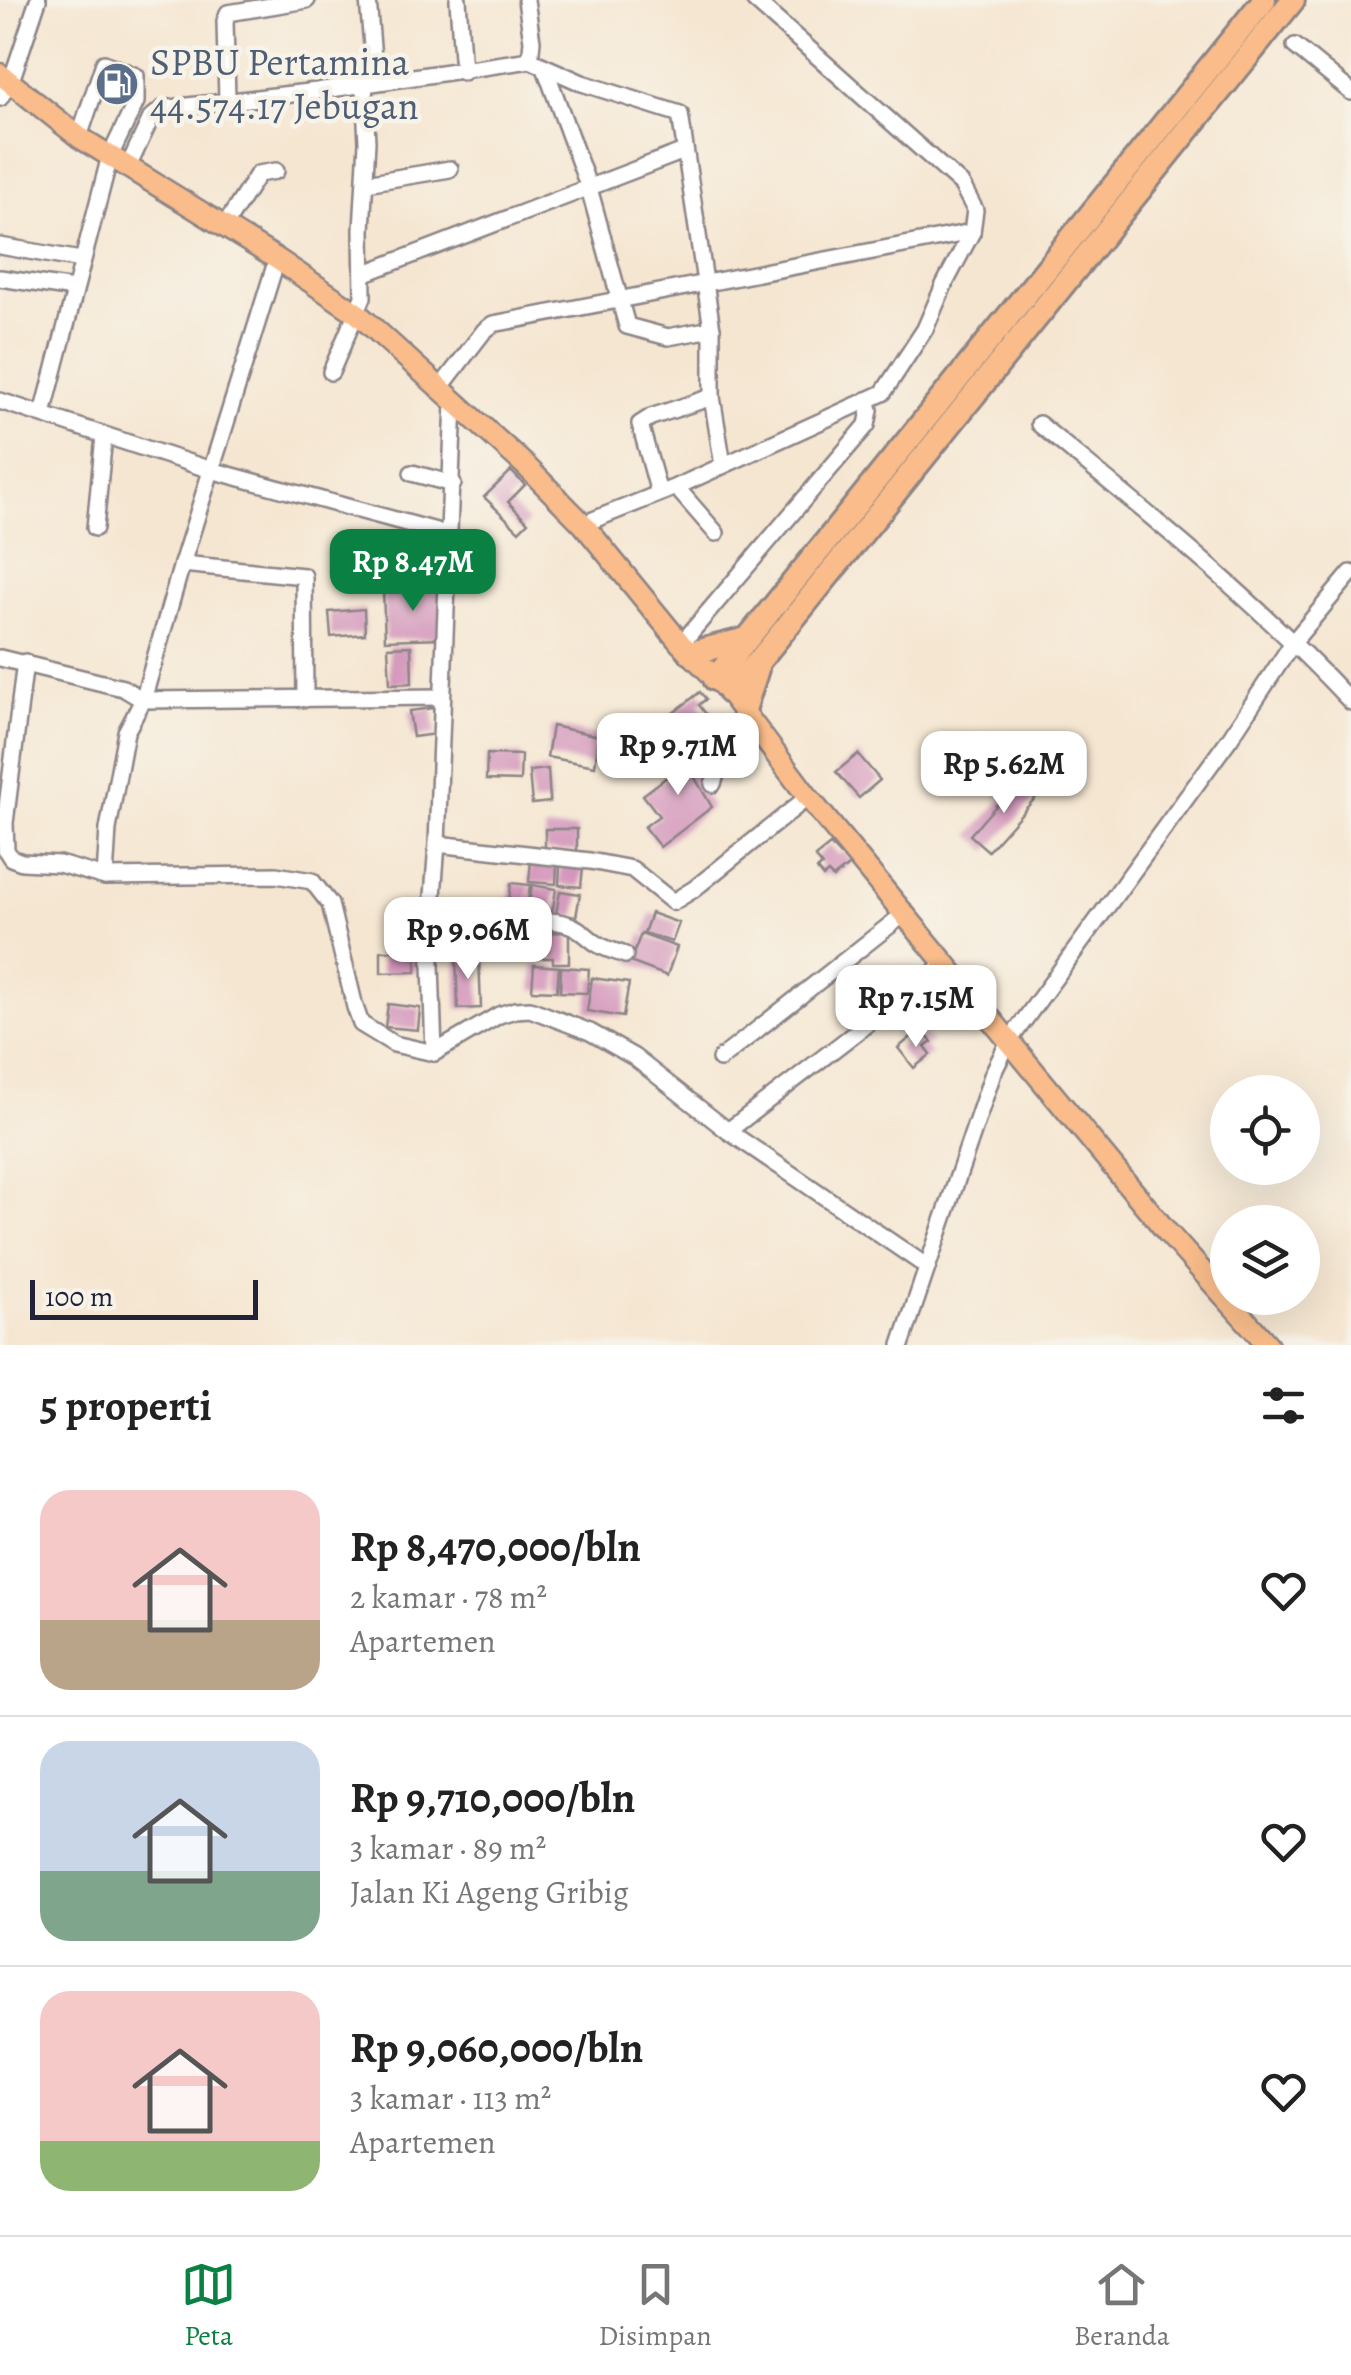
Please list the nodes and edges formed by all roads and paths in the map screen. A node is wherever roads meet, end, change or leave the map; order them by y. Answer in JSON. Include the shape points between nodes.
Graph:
{"nodes":[{"id":1,"x":38,"y":0,"type":"edge"},
{"id":2,"x":307,"y":0,"type":"edge"},
{"id":3,"x":368,"y":0,"type":"edge"},
{"id":4,"x":458,"y":0,"type":"edge"},
{"id":5,"x":526,"y":0,"type":"edge"},
{"id":6,"x":754,"y":0,"type":"edge"},
{"id":7,"x":1293,"y":0,"type":"edge"},
{"id":8,"x":1251,"y":2,"type":"edge"},
{"id":9,"x":1295,"y":46,"type":"dead end"},
{"id":10,"x":538,"y":64,"type":"junction"},
{"id":11,"x":463,"y":72,"type":"junction"},
{"id":12,"x":7,"y":80,"type":"edge"},
{"id":13,"x":370,"y":82,"type":"junction"},
{"id":14,"x":1351,"y":92,"type":"edge"},
{"id":15,"x":227,"y":100,"type":"junction"},
{"id":16,"x":79,"y":137,"type":"junction"},
{"id":17,"x":684,"y":151,"type":"junction"},
{"id":18,"x":119,"y":162,"type":"junction"},
{"id":19,"x":450,"y":169,"type":"dead end"},
{"id":20,"x":276,"y":171,"type":"dead end"},
{"id":21,"x":366,"y":183,"type":"junction"},
{"id":22,"x":588,"y":188,"type":"junction"},
{"id":23,"x":224,"y":227,"type":"junction"},
{"id":24,"x":972,"y":232,"type":"junction"},
{"id":25,"x":0,"y":246,"type":"edge"},
{"id":26,"x":277,"y":259,"type":"junction"},
{"id":27,"x":81,"y":260,"type":"junction"},
{"id":28,"x":363,"y":274,"type":"junction"},
{"id":29,"x":0,"y":278,"type":"edge"},
{"id":30,"x":704,"y":284,"type":"junction"},
{"id":31,"x":74,"y":289,"type":"junction"},
{"id":32,"x":619,"y":300,"type":"junction"},
{"id":33,"x":358,"y":314,"type":"junction"},
{"id":34,"x":712,"y":330,"type":"junction"},
{"id":35,"x":331,"y":372,"type":"dead end"},
{"id":36,"x":447,"y":394,"type":"junction"},
{"id":37,"x":712,"y":398,"type":"junction"},
{"id":38,"x":867,"y":400,"type":"junction"},
{"id":39,"x":0,"y":401,"type":"edge"},
{"id":40,"x":43,"y":414,"type":"junction"},
{"id":41,"x":1039,"y":424,"type":"dead end"},
{"id":42,"x":104,"y":436,"type":"junction"},
{"id":43,"x":723,"y":465,"type":"junction"},
{"id":44,"x":211,"y":470,"type":"junction"},
{"id":45,"x":412,"y":473,"type":"dead end"},
{"id":46,"x":452,"y":484,"type":"junction"},
{"id":47,"x":676,"y":487,"type":"junction"},
{"id":48,"x":658,"y":493,"type":"junction"},
{"id":49,"x":583,"y":524,"type":"junction"},
{"id":50,"x":95,"y":528,"type":"dead end"},
{"id":51,"x":716,"y":533,"type":"dead end"},
{"id":52,"x":447,"y":534,"type":"junction"},
{"id":53,"x":182,"y":564,"type":"junction"},
{"id":54,"x":1351,"y":573,"type":"edge"},
{"id":55,"x":747,"y":639,"type":"junction"},
{"id":56,"x":1294,"y":641,"type":"junction"},
{"id":57,"x":686,"y":649,"type":"junction"},
{"id":58,"x":0,"y":658,"type":"edge"},
{"id":59,"x":25,"y":662,"type":"junction"},
{"id":60,"x":730,"y":694,"type":"junction"},
{"id":61,"x":442,"y":697,"type":"junction"},
{"id":62,"x":305,"y":699,"type":"junction"},
{"id":63,"x":144,"y":700,"type":"junction"},
{"id":64,"x":1351,"y":702,"type":"edge"},
{"id":65,"x":713,"y":784,"type":"dead end"},
{"id":66,"x":808,"y":797,"type":"junction"},
{"id":67,"x":437,"y":844,"type":"junction"},
{"id":68,"x":106,"y":878,"type":"junction"},
{"id":69,"x":904,"y":914,"type":"junction"},
{"id":70,"x":430,"y":935,"type":"junction"},
{"id":71,"x":624,"y":955,"type":"dead end"},
{"id":72,"x":946,"y":964,"type":"junction"},
{"id":73,"x":1008,"y":1041,"type":"junction"},
{"id":74,"x":434,"y":1053,"type":"junction"},
{"id":75,"x":720,"y":1058,"type":"dead end"},
{"id":76,"x":728,"y":1131,"type":"junction"},
{"id":77,"x":926,"y":1266,"type":"junction"},
{"id":78,"x":901,"y":1345,"type":"edge"},
{"id":79,"x":1268,"y":1345,"type":"edge"}],
"edges":[{"from":1,"to":12,"type":"street"},
{"from":2,"to":15,"type":"street","via":[[228,12]]},
{"from":3,"to":13,"type":"street"},
{"from":4,"to":11,"type":"street"},
{"from":5,"to":10,"type":"street"},
{"from":6,"to":24,"type":"street","via":[[962,185],[976,210]]},
{"from":7,"to":60,"type":"highway"},
{"from":8,"to":55,"type":"highway"},
{"from":9,"to":14,"type":"street"},
{"from":10,"to":11,"type":"street"},
{"from":10,"to":17,"type":"street","via":[[680,114]]},
{"from":10,"to":22,"type":"street"},
{"from":11,"to":13,"type":"street"},
{"from":12,"to":16,"type":"main road"},
{"from":13,"to":15,"type":"street"},
{"from":13,"to":21,"type":"street"},
{"from":15,"to":18,"type":"street","via":[[156,113]]},
{"from":16,"to":18,"type":"main road"},
{"from":16,"to":18,"type":"street","via":[[104,63],[130,71],[137,79],[136,102]]},
{"from":17,"to":22,"type":"street"},
{"from":17,"to":30,"type":"street"},
{"from":18,"to":23,"type":"main road"},
{"from":18,"to":27,"type":"street"},
{"from":19,"to":21,"type":"street"},
{"from":20,"to":23,"type":"street","via":[[258,174]]},
{"from":21,"to":28,"type":"street"},
{"from":22,"to":28,"type":"street"},
{"from":22,"to":32,"type":"street"},
{"from":23,"to":26,"type":"main road"},
{"from":24,"to":30,"type":"street"},
{"from":24,"to":38,"type":"street","via":[[926,329],[883,394]]},
{"from":25,"to":27,"type":"street"},
{"from":26,"to":33,"type":"main road"},
{"from":26,"to":44,"type":"street"},
{"from":27,"to":31,"type":"street"},
{"from":28,"to":33,"type":"street"},
{"from":29,"to":31,"type":"street"},
{"from":30,"to":32,"type":"street"},
{"from":30,"to":34,"type":"street"},
{"from":31,"to":40,"type":"street"},
{"from":32,"to":34,"type":"street","via":[[631,330],[668,337]]},
{"from":32,"to":36,"type":"street","via":[[493,324]]},
{"from":33,"to":35,"type":"street"},
{"from":33,"to":36,"type":"main road"},
{"from":34,"to":37,"type":"street"},
{"from":36,"to":46,"type":"street"},
{"from":36,"to":49,"type":"main road"},
{"from":37,"to":43,"type":"street"},
{"from":37,"to":48,"type":"street","via":[[640,424]]},
{"from":38,"to":43,"type":"street"},
{"from":38,"to":57,"type":"street","via":[[867,425]]},
{"from":39,"to":40,"type":"street"},
{"from":40,"to":42,"type":"street"},
{"from":41,"to":56,"type":"street"},
{"from":42,"to":44,"type":"street"},
{"from":42,"to":50,"type":"street"},
{"from":43,"to":47,"type":"street"},
{"from":44,"to":52,"type":"street"},
{"from":44,"to":53,"type":"street"},
{"from":45,"to":46,"type":"street"},
{"from":46,"to":52,"type":"street"},
{"from":47,"to":48,"type":"street"},
{"from":47,"to":51,"type":"street"},
{"from":48,"to":49,"type":"street"},
{"from":49,"to":57,"type":"main road"},
{"from":52,"to":61,"type":"street"},
{"from":53,"to":62,"type":"street","via":[[304,576]]},
{"from":53,"to":63,"type":"street"},
{"from":54,"to":56,"type":"street"},
{"from":55,"to":57,"type":"highway"},
{"from":55,"to":60,"type":"highway"},
{"from":56,"to":64,"type":"street"},
{"from":56,"to":73,"type":"street"},
{"from":57,"to":60,"type":"main road"},
{"from":58,"to":59,"type":"street"},
{"from":59,"to":63,"type":"street","via":[[123,688]]},
{"from":59,"to":68,"type":"street","via":[[6,850],[16,861],[59,864]]},
{"from":60,"to":65,"type":"street","via":[[726,744]]},
{"from":60,"to":66,"type":"main road"},
{"from":61,"to":62,"type":"street"},
{"from":61,"to":67,"type":"street"},
{"from":62,"to":63,"type":"street"},
{"from":63,"to":68,"type":"street","via":[[126,732],[119,764]]},
{"from":66,"to":67,"type":"street","via":[[675,902],[632,869]]},
{"from":66,"to":69,"type":"main road"},
{"from":67,"to":70,"type":"street"},
{"from":68,"to":74,"type":"street","via":[[276,875],[312,882],[330,904],[362,1024],[394,1044]]},
{"from":69,"to":72,"type":"main road"},
{"from":69,"to":75,"type":"street"},
{"from":70,"to":71,"type":"street","via":[[450,928],[562,923]]},
{"from":70,"to":74,"type":"street"},
{"from":72,"to":73,"type":"main road"},
{"from":72,"to":76,"type":"street"},
{"from":73,"to":77,"type":"street"},
{"from":73,"to":79,"type":"main road"},
{"from":74,"to":76,"type":"street","via":[[499,1014],[530,1008],[634,1057]]},
{"from":76,"to":77,"type":"street"},
{"from":77,"to":78,"type":"street"}]}
